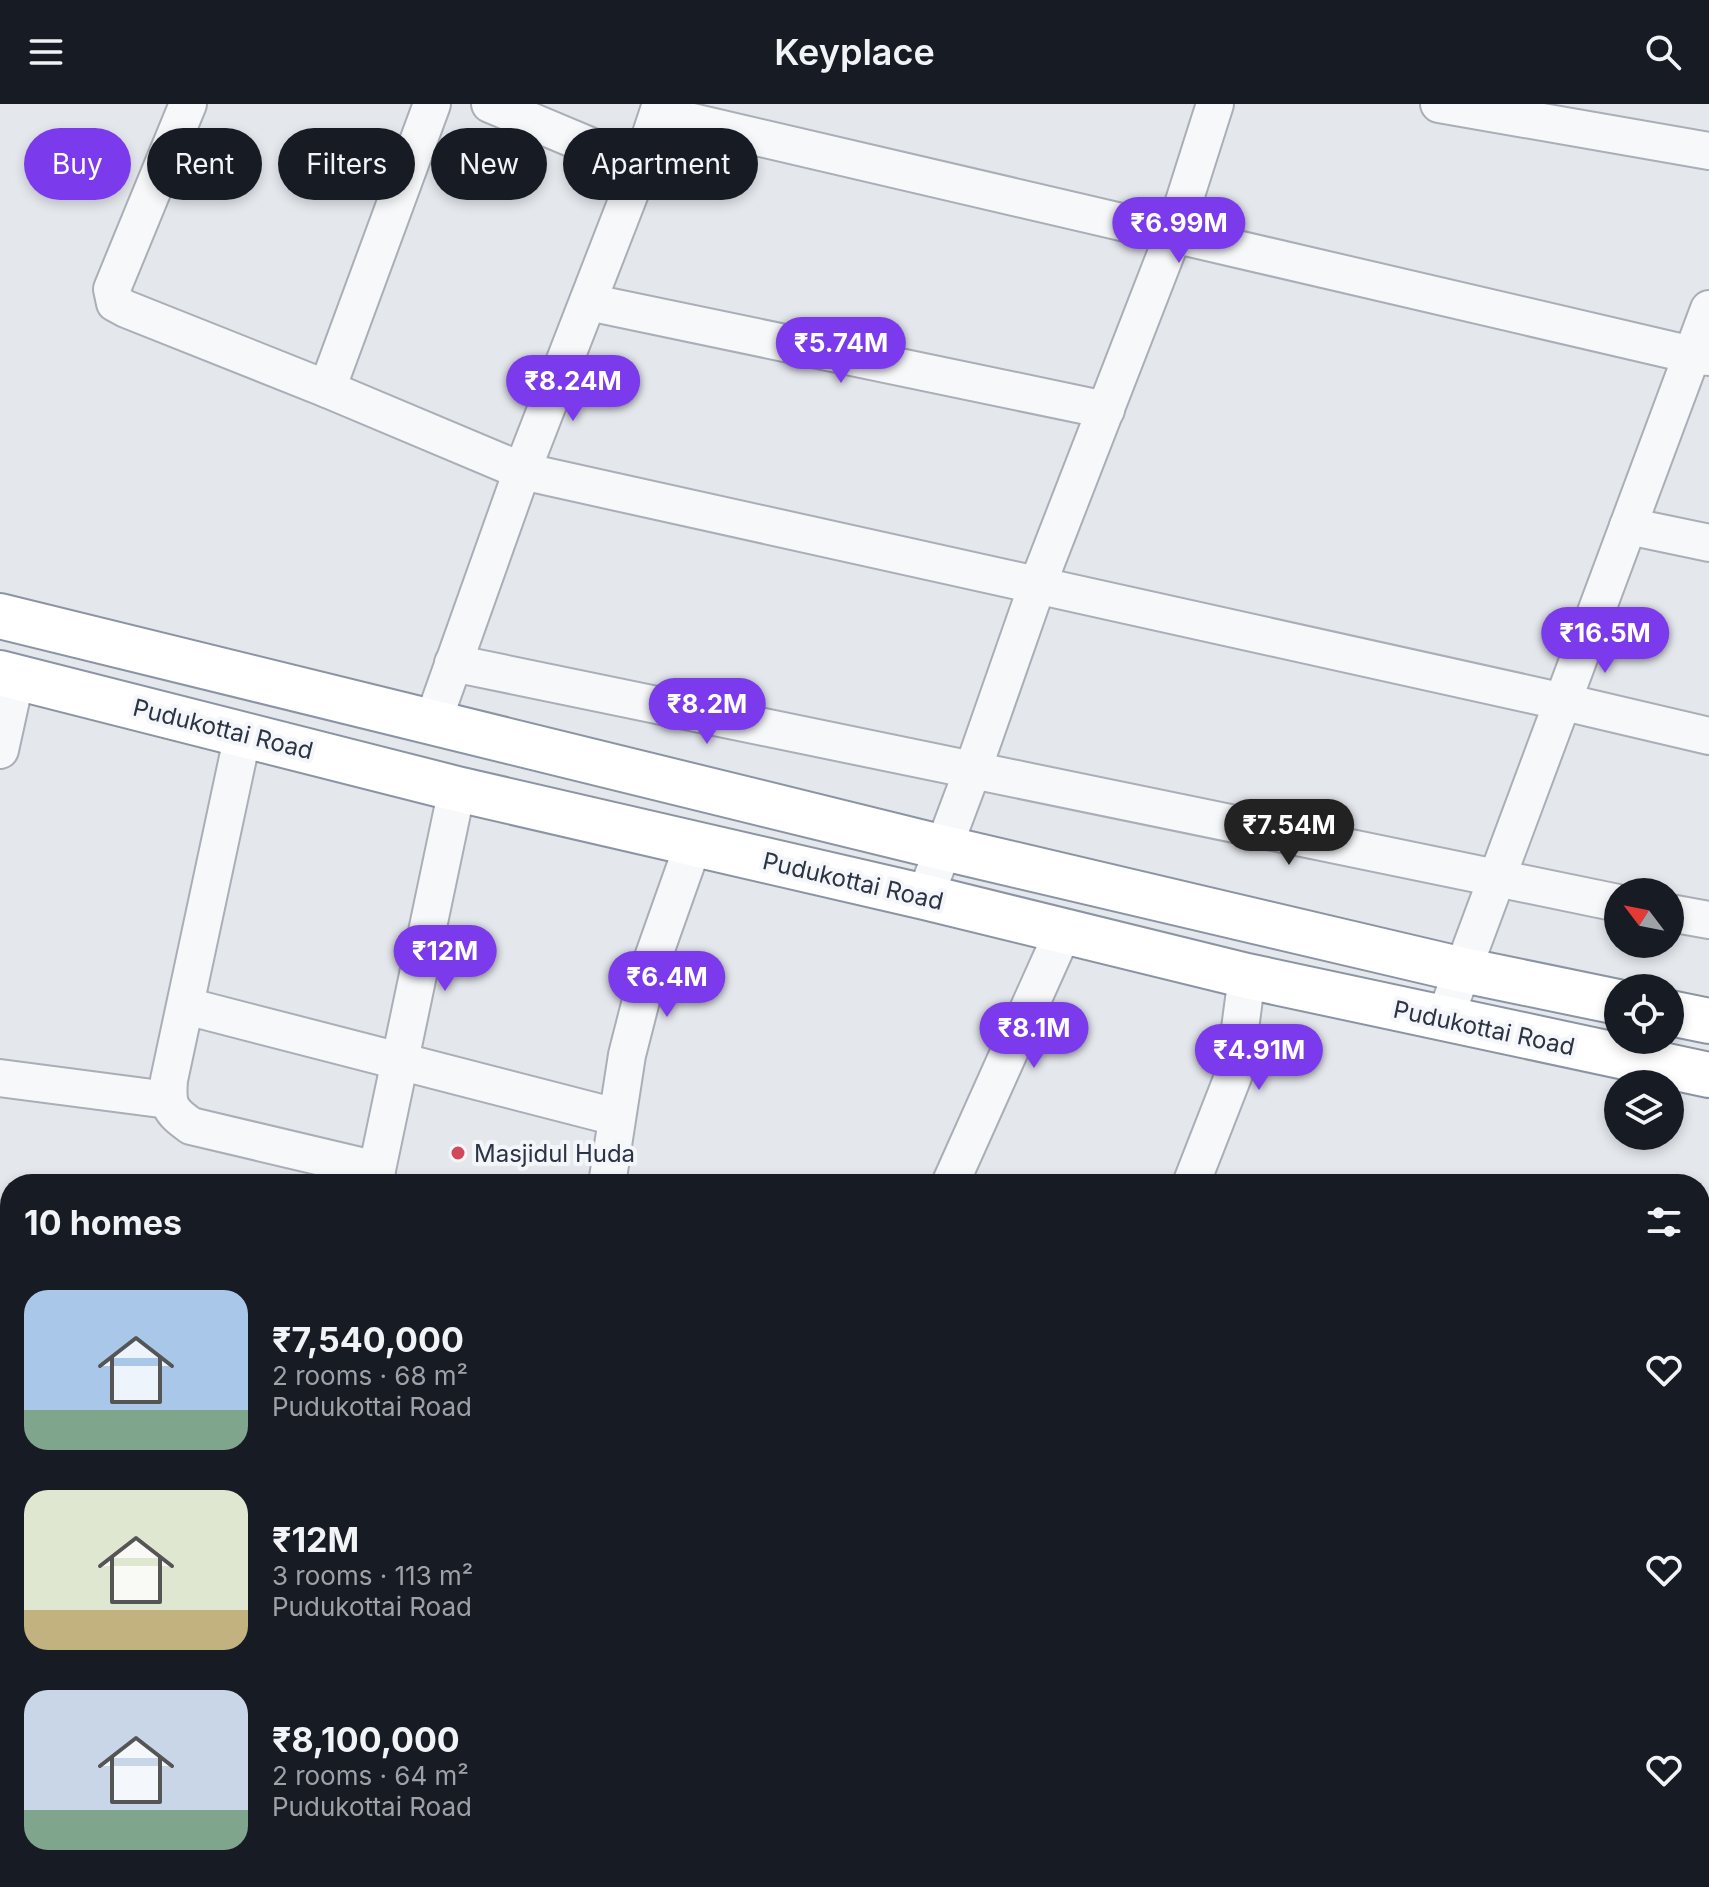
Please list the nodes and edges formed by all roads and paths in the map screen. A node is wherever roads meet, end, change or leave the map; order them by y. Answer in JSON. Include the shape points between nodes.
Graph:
{"nodes":[{"id":1,"x":188,"y":104,"type":"edge"},
{"id":2,"x":432,"y":104,"type":"edge"},
{"id":3,"x":490,"y":104,"type":"edge"},
{"id":4,"x":1215,"y":104,"type":"edge"},
{"id":5,"x":1439,"y":104,"type":"edge"},
{"id":6,"x":660,"y":109,"type":"edge"},
{"id":7,"x":653,"y":128,"type":"edge"},
{"id":8,"x":563,"y":135,"type":"edge"},
{"id":9,"x":1709,"y":151,"type":"edge"},
{"id":10,"x":627,"y":200,"type":"edge"},
{"id":11,"x":1174,"y":233,"type":"junction"},
{"id":12,"x":588,"y":302,"type":"junction"},
{"id":13,"x":1709,"y":309,"type":"edge"},
{"id":14,"x":1700,"y":356,"type":"edge"},
{"id":15,"x":327,"y":389,"type":"junction"},
{"id":16,"x":1106,"y":410,"type":"junction"},
{"id":17,"x":522,"y":471,"type":"junction"},
{"id":18,"x":1628,"y":526,"type":"junction"},
{"id":19,"x":1709,"y":543,"type":"edge"},
{"id":20,"x":1037,"y":586,"type":"junction"},
{"id":21,"x":0,"y":616,"type":"edge"},
{"id":22,"x":453,"y":663,"type":"junction"},
{"id":23,"x":8,"y":675,"type":"edge"},
{"id":24,"x":1564,"y":702,"type":"junction"},
{"id":25,"x":432,"y":724,"type":"junction"},
{"id":26,"x":243,"y":734,"type":"junction"},
{"id":27,"x":1709,"y":736,"type":"edge"},
{"id":28,"x":0,"y":750,"type":"edge"},
{"id":29,"x":973,"y":769,"type":"junction"},
{"id":30,"x":457,"y":789,"type":"junction"},
{"id":31,"x":693,"y":845,"type":"junction"},
{"id":32,"x":944,"y":848,"type":"junction"},
{"id":33,"x":1497,"y":879,"type":"junction"},
{"id":34,"x":925,"y":897,"type":"junction"},
{"id":35,"x":1604,"y":900,"type":"edge"},
{"id":36,"x":1684,"y":916,"type":"edge"},
{"id":37,"x":1709,"y":920,"type":"edge"},
{"id":38,"x":1063,"y":932,"type":"junction"},
{"id":39,"x":1463,"y":970,"type":"junction"},
{"id":40,"x":1247,"y":976,"type":"junction"},
{"id":41,"x":1604,"y":999,"type":"edge"},
{"id":42,"x":186,"y":1006,"type":"junction"},
{"id":43,"x":1684,"y":1016,"type":"edge"},
{"id":44,"x":1444,"y":1020,"type":"junction"},
{"id":45,"x":1709,"y":1021,"type":"edge"},
{"id":46,"x":400,"y":1061,"type":"junction"},
{"id":47,"x":1709,"y":1075,"type":"edge"},
{"id":48,"x":0,"y":1078,"type":"edge"},
{"id":49,"x":168,"y":1100,"type":"junction"},
{"id":50,"x":616,"y":1117,"type":"junction"},
{"id":51,"x":364,"y":1174,"type":"edge"},
{"id":52,"x":376,"y":1174,"type":"edge"},
{"id":53,"x":608,"y":1174,"type":"edge"},
{"id":54,"x":954,"y":1174,"type":"edge"},
{"id":55,"x":1195,"y":1174,"type":"edge"}],
"edges":[{"from":1,"to":15,"type":"street","via":[[112,289],[115,303]]},
{"from":2,"to":15,"type":"street"},
{"from":3,"to":8,"type":"street"},
{"from":4,"to":11,"type":"street"},
{"from":5,"to":9,"type":"street"},
{"from":6,"to":7,"type":"street"},
{"from":6,"to":11,"type":"street"},
{"from":10,"to":12,"type":"street"},
{"from":11,"to":14,"type":"street"},
{"from":11,"to":16,"type":"street"},
{"from":12,"to":16,"type":"street"},
{"from":12,"to":17,"type":"street"},
{"from":13,"to":14,"type":"street"},
{"from":14,"to":18,"type":"street"},
{"from":15,"to":17,"type":"street"},
{"from":16,"to":20,"type":"street"},
{"from":17,"to":20,"type":"street"},
{"from":17,"to":22,"type":"street"},
{"from":18,"to":19,"type":"street"},
{"from":18,"to":24,"type":"street"},
{"from":20,"to":24,"type":"street"},
{"from":20,"to":29,"type":"street"},
{"from":21,"to":25,"type":"highway"},
{"from":22,"to":25,"type":"street"},
{"from":22,"to":29,"type":"street"},
{"from":23,"to":26,"type":"highway","name":"Pudukottai Road"},
{"from":23,"to":28,"type":"street"},
{"from":24,"to":27,"type":"street"},
{"from":24,"to":33,"type":"street"},
{"from":25,"to":32,"type":"highway"},
{"from":26,"to":30,"type":"highway","name":"Pudukottai Road"},
{"from":26,"to":42,"type":"street"},
{"from":29,"to":32,"type":"street"},
{"from":29,"to":33,"type":"street"},
{"from":30,"to":31,"type":"highway","name":"Pudukottai Road"},
{"from":30,"to":46,"type":"street"},
{"from":31,"to":34,"type":"highway","name":"Pudukottai Road"},
{"from":31,"to":50,"type":"street","via":[[649,969]]},
{"from":32,"to":34,"type":"street"},
{"from":32,"to":39,"type":"highway"},
{"from":33,"to":35,"type":"street"},
{"from":33,"to":39,"type":"street"},
{"from":34,"to":38,"type":"highway","name":"Pudukottai Road"},
{"from":36,"to":37,"type":"street"},
{"from":38,"to":40,"type":"highway","name":"Pudukottai Road"},
{"from":38,"to":54,"type":"street"},
{"from":39,"to":41,"type":"highway"},
{"from":39,"to":44,"type":"street"},
{"from":40,"to":44,"type":"highway","name":"Pudukottai Road"},
{"from":40,"to":55,"type":"street","via":[[1234,1074]]},
{"from":42,"to":46,"type":"street"},
{"from":42,"to":49,"type":"street"},
{"from":43,"to":45,"type":"highway"},
{"from":44,"to":47,"type":"highway","name":"Pudukottai Road"},
{"from":46,"to":50,"type":"street"},
{"from":46,"to":52,"type":"street"},
{"from":48,"to":49,"type":"street"},
{"from":49,"to":51,"type":"street","via":[[175,1114],[191,1126]]},
{"from":50,"to":53,"type":"street"}]}
